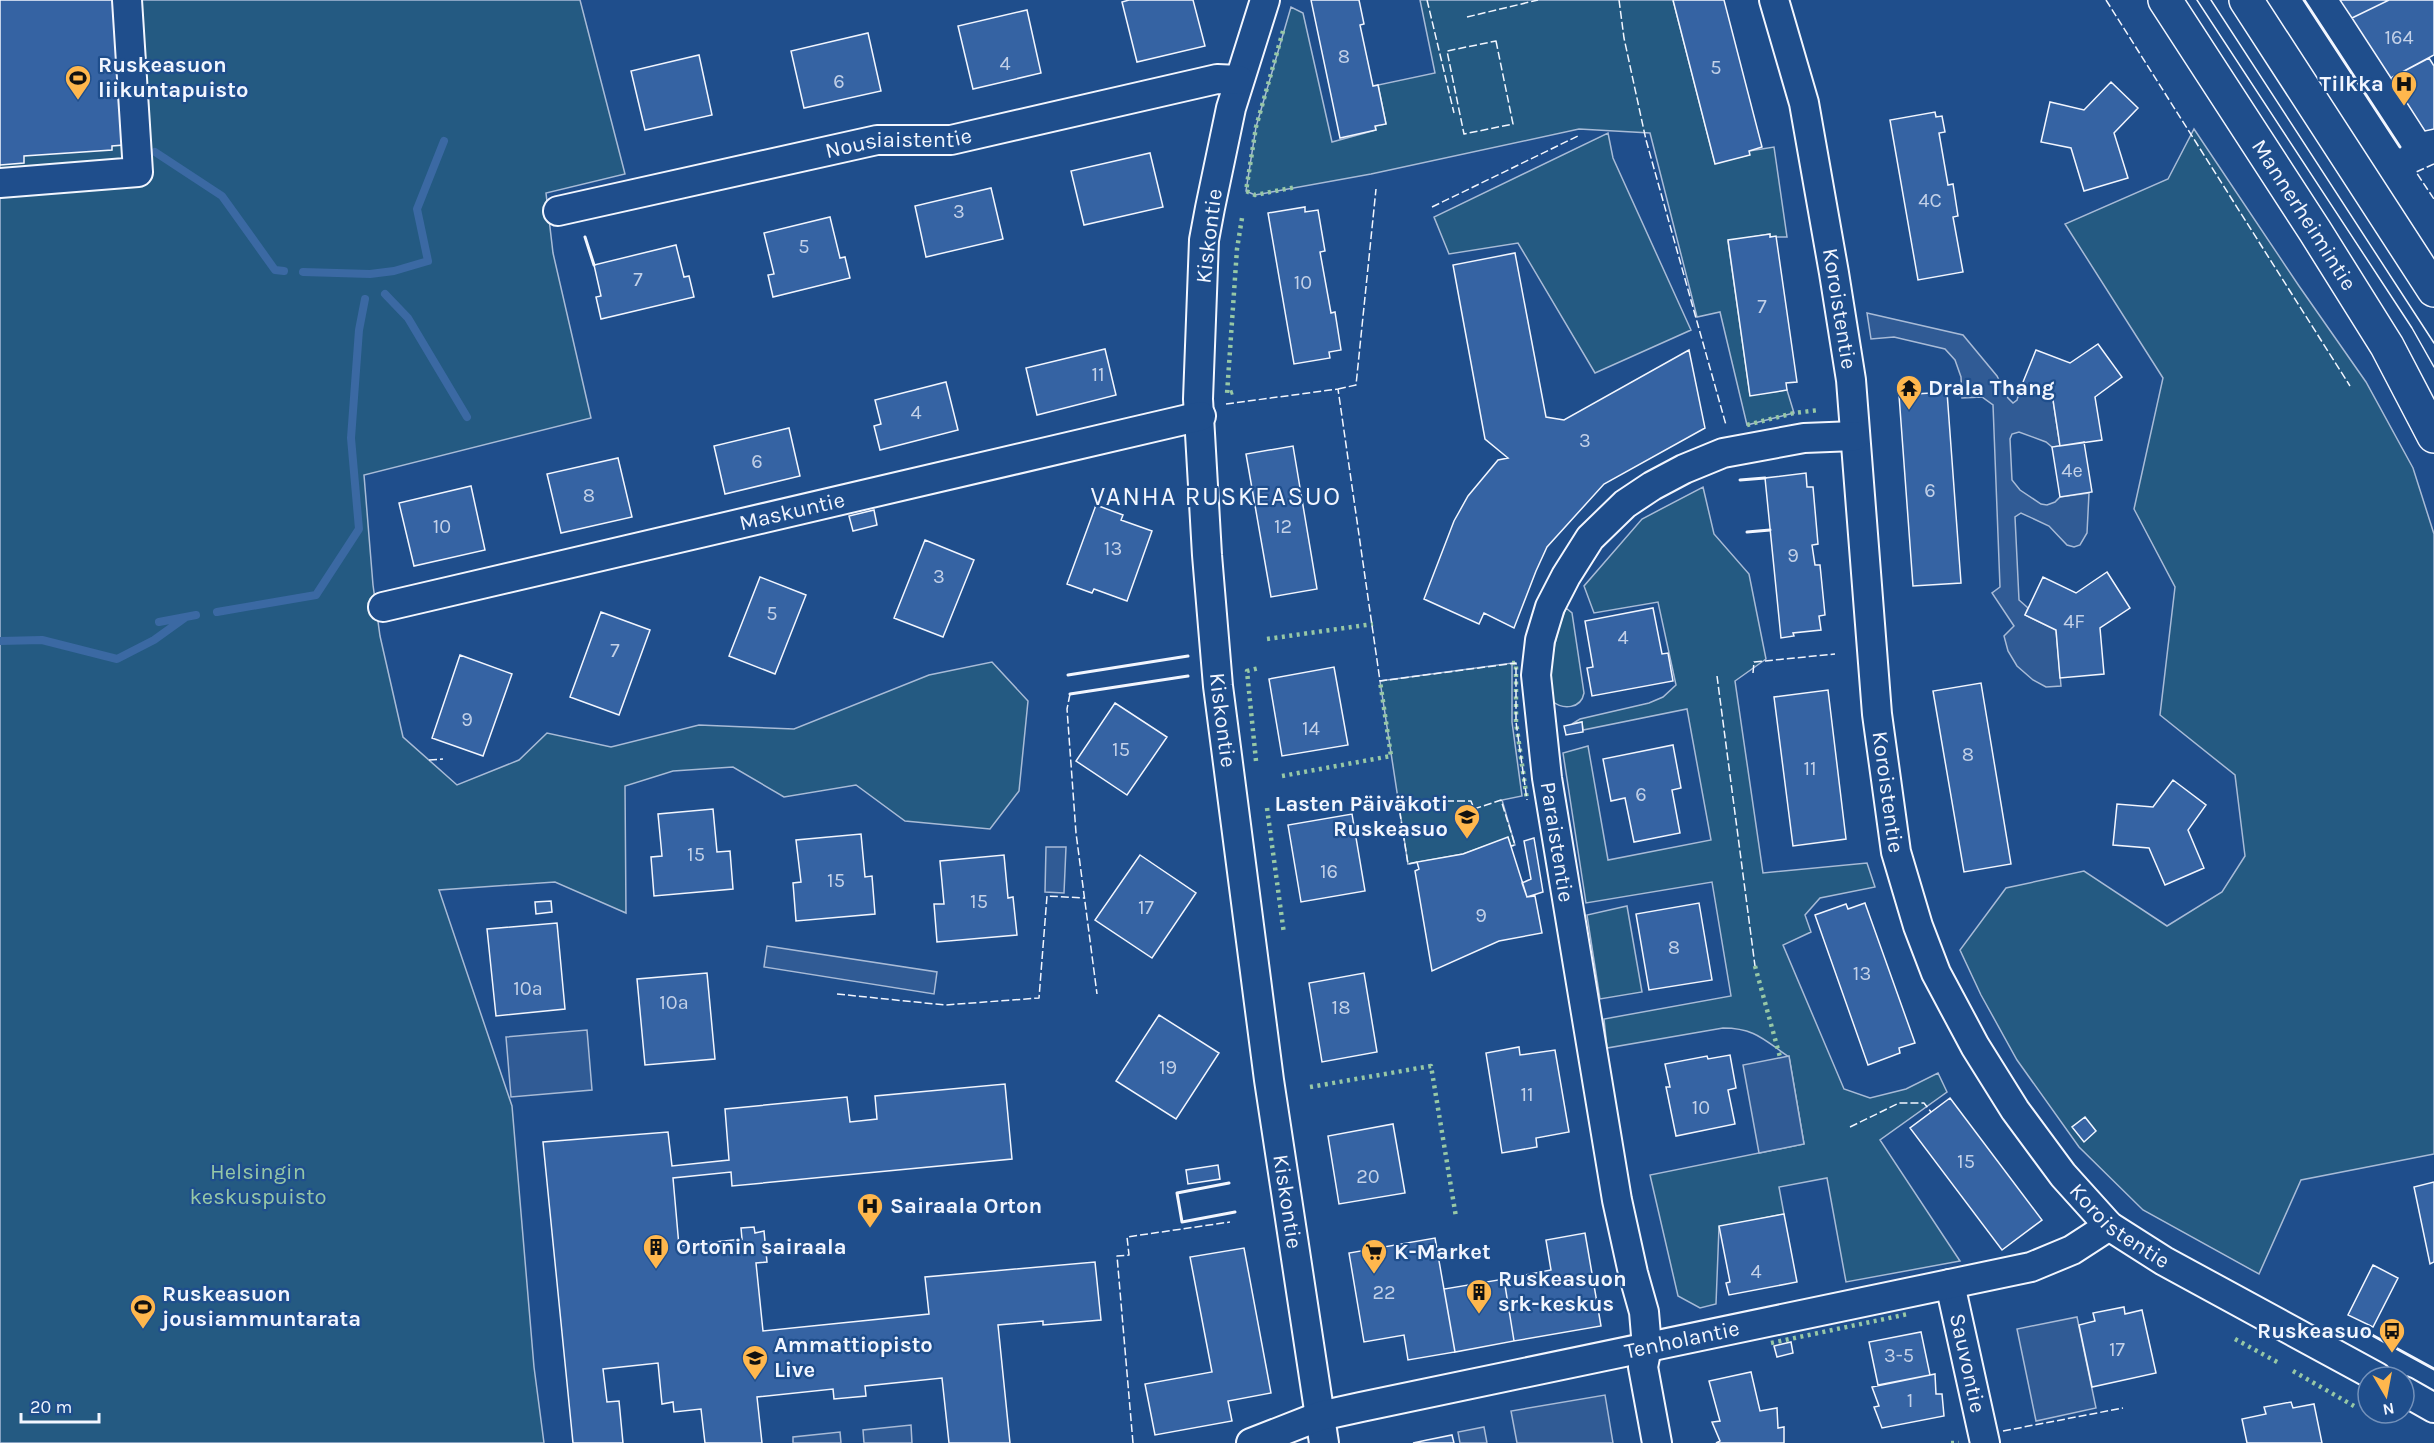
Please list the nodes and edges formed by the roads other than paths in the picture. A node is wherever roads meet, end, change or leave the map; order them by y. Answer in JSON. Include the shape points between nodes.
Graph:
{"nodes":[{"id":1,"x":127,"y":0,"type":"edge"},
{"id":2,"x":1265,"y":0,"type":"edge"},
{"id":3,"x":1774,"y":0,"type":"edge"},
{"id":4,"x":2164,"y":0,"type":"edge"},
{"id":5,"x":2246,"y":0,"type":"edge"},
{"id":6,"x":1239,"y":80,"type":"junction"},
{"id":7,"x":0,"y":183,"type":"edge"},
{"id":8,"x":558,"y":211,"type":"dead end"},
{"id":9,"x":2434,"y":290,"type":"edge"},
{"id":10,"x":1201,"y":416,"type":"junction"},
{"id":11,"x":1855,"y":436,"type":"junction"},
{"id":12,"x":2434,"y":436,"type":"edge"},
{"id":13,"x":383,"y":607,"type":"dead end"},
{"id":14,"x":2109,"y":1226,"type":"junction"},
{"id":15,"x":1950,"y":1284,"type":"junction"},
{"id":16,"x":1647,"y":1347,"type":"junction"},
{"id":17,"x":2356,"y":1366,"type":"edge"},
{"id":18,"x":2416,"y":1398,"type":"edge"},
{"id":19,"x":2434,"y":1408,"type":"edge"},
{"id":20,"x":1322,"y":1430,"type":"edge"},
{"id":21,"x":1251,"y":1443,"type":"edge"},
{"id":22,"x":1657,"y":1443,"type":"edge"},
{"id":23,"x":1985,"y":1443,"type":"edge"}],
"edges":[{"from":1,"to":7,"type":"street","via":[[138,172]]},
{"from":2,"to":6,"type":"street","name":"Kiskontie"},
{"from":3,"to":11,"type":"street","name":"Koroistentie","via":[[1804,103],[1816,165],[1851,380]]},
{"from":4,"to":12,"type":"main road","name":"Mannerheimintie","via":[[2387,346]]},
{"from":5,"to":9,"type":"main road"},
{"from":6,"to":8,"type":"street","name":"Nousiaistentie","via":[[1217,79],[951,140],[877,140]]},
{"from":6,"to":10,"type":"street","name":"Kiskontie","via":[[1204,240],[1198,399]]},
{"from":10,"to":13,"type":"street","name":"Maskuntie"},
{"from":10,"to":20,"type":"street","name":"Kiskontie","via":[[1218,686],[1269,1080]]},
{"from":11,"to":14,"type":"street","name":"Koroistentie","via":[[1885,786],[1896,852],[1918,926],[1941,983],[2009,1101],[2063,1175]]},
{"from":11,"to":16,"type":"street","name":"Paraistentie","via":[[1804,438],[1723,453],[1652,486],[1625,504],[1590,538],[1550,607],[1540,640],[1536,675],[1546,778],[1617,1200],[1642,1298]]},
{"from":14,"to":15,"type":"street","name":"Tenholantie","via":[[2072,1250],[2031,1267]]},
{"from":14,"to":17,"type":"street","name":"Koroistentie","via":[[2164,1261]]},
{"from":15,"to":16,"type":"street","name":"Tenholantie"},
{"from":15,"to":23,"type":"street","name":"Sauvontie"},
{"from":16,"to":20,"type":"street","name":"Tenholantie"},
{"from":16,"to":22,"type":"street","name":"Paraistentie","via":[[1643,1367]]},
{"from":18,"to":19,"type":"street"},
{"from":20,"to":21,"type":"street","name":"Tenholantie"}]}
